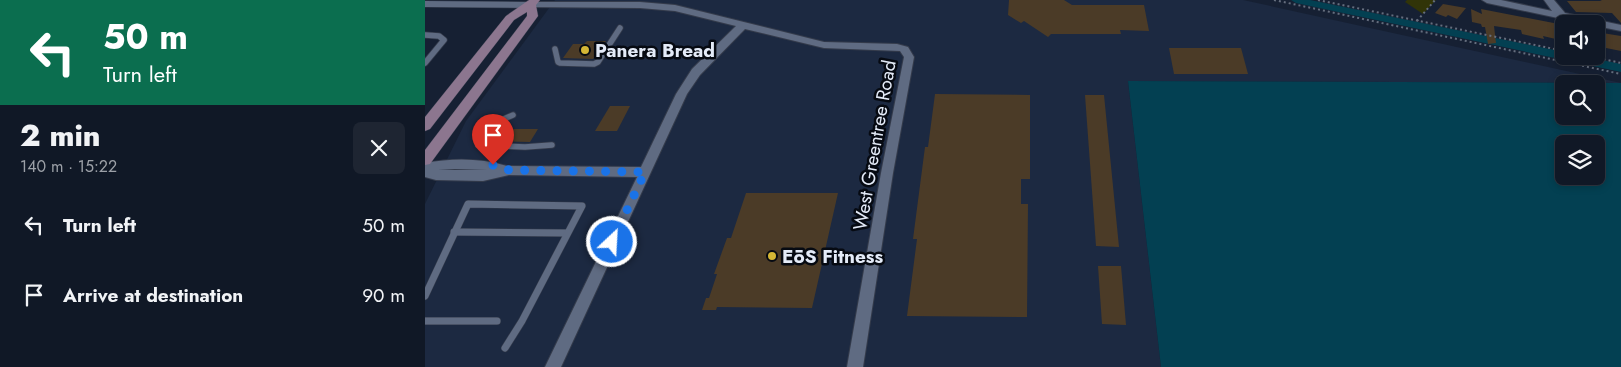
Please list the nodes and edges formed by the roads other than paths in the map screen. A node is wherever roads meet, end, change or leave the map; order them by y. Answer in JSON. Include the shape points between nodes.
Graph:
{"nodes":[{"id":1,"x":1487,"y":0,"type":"edge"},
{"id":2,"x":1549,"y":0,"type":"edge"},
{"id":3,"x":533,"y":2,"type":"edge"},
{"id":4,"x":425,"y":4,"type":"edge"},
{"id":5,"x":1557,"y":15,"type":"edge"},
{"id":6,"x":1561,"y":15,"type":"edge"},
{"id":7,"x":744,"y":24,"type":"junction"},
{"id":8,"x":1605,"y":25,"type":"edge"},
{"id":9,"x":620,"y":28,"type":"dead end"},
{"id":10,"x":1621,"y":28,"type":"edge"},
{"id":11,"x":425,"y":35,"type":"edge"},
{"id":12,"x":555,"y":49,"type":"dead end"},
{"id":13,"x":425,"y":63,"type":"edge"},
{"id":14,"x":513,"y":115,"type":"dead end"},
{"id":15,"x":425,"y":126,"type":"edge"},
{"id":16,"x":552,"y":144,"type":"dead end"},
{"id":17,"x":425,"y":160,"type":"edge"},
{"id":18,"x":425,"y":168,"type":"edge"},
{"id":19,"x":509,"y":170,"type":"junction"},
{"id":20,"x":425,"y":172,"type":"edge"},
{"id":21,"x":645,"y":172,"type":"junction"},
{"id":22,"x":454,"y":232,"type":"junction"},
{"id":23,"x":567,"y":234,"type":"junction"},
{"id":24,"x":425,"y":296,"type":"edge"},
{"id":25,"x":425,"y":321,"type":"edge"},
{"id":26,"x":497,"y":321,"type":"dead end"},
{"id":27,"x":505,"y":348,"type":"dead end"},
{"id":28,"x":553,"y":367,"type":"edge"},
{"id":29,"x":855,"y":367,"type":"edge"}],
"edges":[{"from":1,"to":5,"type":"street"},
{"from":2,"to":6,"type":"street"},
{"from":3,"to":4,"type":"street"},
{"from":3,"to":7,"type":"street","via":[[665,7]]},
{"from":3,"to":15,"type":"main road","via":[[511,18]]},
{"from":3,"to":17,"type":"main road","via":[[533,16]]},
{"from":7,"to":21,"type":"street","via":[[696,72]]},
{"from":7,"to":29,"type":"street","name":"West Greentree Road","via":[[824,45],[889,46],[904,49],[909,57]]},
{"from":8,"to":10,"type":"street"},
{"from":9,"to":12,"type":"lane","via":[[601,59],[594,64],[560,63]]},
{"from":11,"to":13,"type":"lane","via":[[439,36],[444,40]]},
{"from":14,"to":16,"type":"lane","via":[[496,119],[478,146],[525,148]]},
{"from":18,"to":19,"type":"street","via":[[493,165]]},
{"from":19,"to":20,"type":"street","via":[[483,176]]},
{"from":19,"to":21,"type":"street"},
{"from":21,"to":28,"type":"street"},
{"from":22,"to":23,"type":"lane"},
{"from":22,"to":23,"type":"lane","via":[[468,204],[582,206]]},
{"from":22,"to":24,"type":"lane"},
{"from":23,"to":27,"type":"lane"},
{"from":25,"to":26,"type":"lane"}]}
